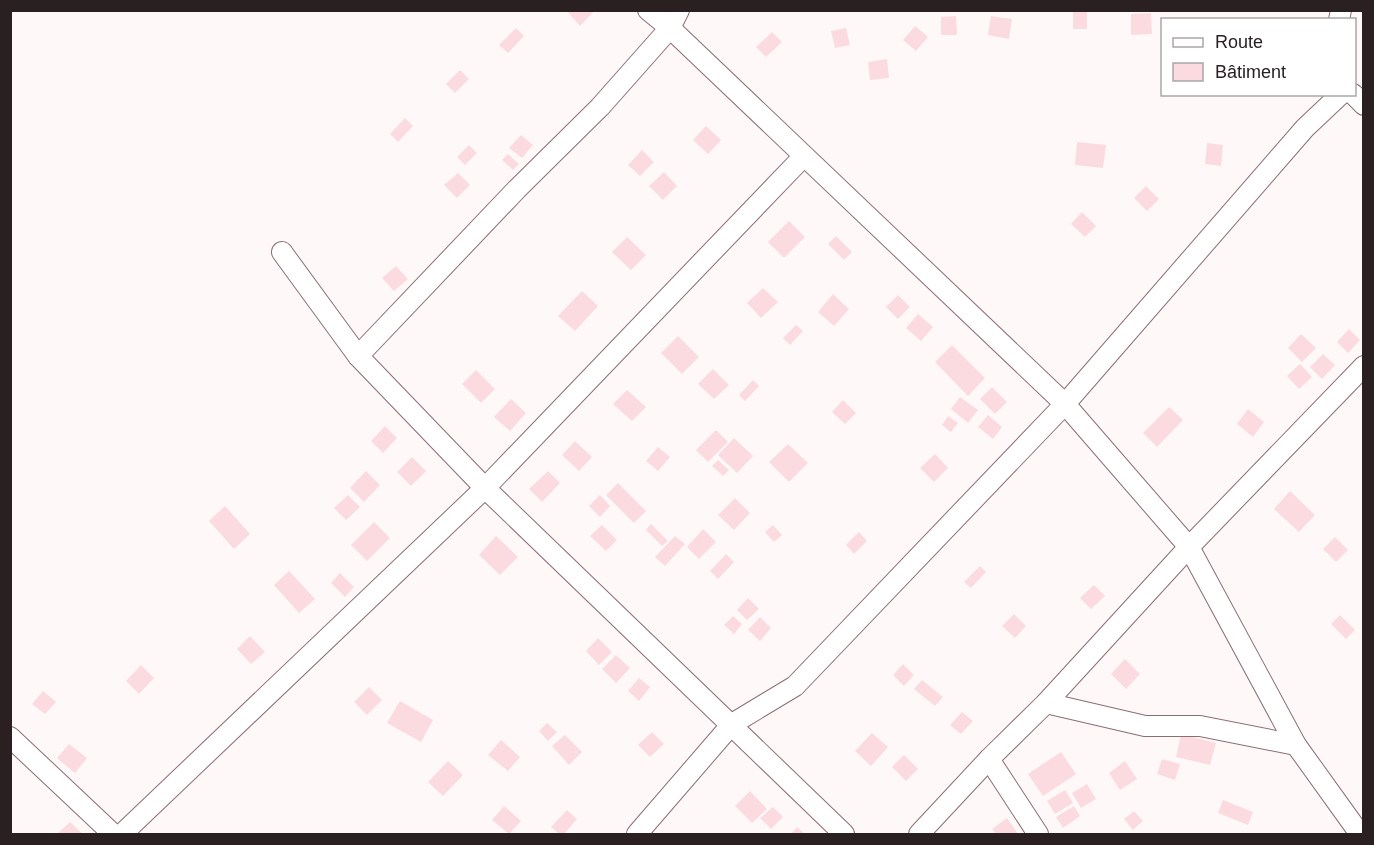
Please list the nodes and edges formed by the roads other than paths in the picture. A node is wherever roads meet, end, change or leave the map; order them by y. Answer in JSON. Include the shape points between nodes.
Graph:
{"nodes":[{"id":1,"x":648,"y":10,"type":"edge"},
{"id":2,"x":675,"y":19,"type":"edge"},
{"id":3,"x":1339,"y":96,"type":"edge"},
{"id":4,"x":803,"y":157,"type":"junction"},
{"id":5,"x":282,"y":252,"type":"dead end"},
{"id":6,"x":358,"y":356,"type":"junction"},
{"id":7,"x":1364,"y":366,"type":"edge"},
{"id":8,"x":1065,"y":404,"type":"junction"},
{"id":9,"x":485,"y":488,"type":"junction"},
{"id":10,"x":1188,"y":547,"type":"junction"},
{"id":11,"x":1046,"y":703,"type":"junction"},
{"id":12,"x":732,"y":724,"type":"junction"},
{"id":13,"x":10,"y":738,"type":"edge"},
{"id":14,"x":1296,"y":745,"type":"junction"},
{"id":15,"x":988,"y":759,"type":"junction"},
{"id":16,"x":113,"y":834,"type":"edge"},
{"id":17,"x":122,"y":834,"type":"edge"},
{"id":18,"x":637,"y":834,"type":"edge"},
{"id":19,"x":844,"y":834,"type":"edge"},
{"id":20,"x":919,"y":834,"type":"edge"},
{"id":21,"x":1038,"y":834,"type":"edge"},
{"id":22,"x":1360,"y":834,"type":"edge"}],
"edges":[{"from":1,"to":2,"type":"street"},
{"from":2,"to":4,"type":"street"},
{"from":2,"to":6,"type":"street","via":[[600,107]]},
{"from":3,"to":8,"type":"street","via":[[1305,128]]},
{"from":4,"to":8,"type":"street"},
{"from":4,"to":9,"type":"street"},
{"from":5,"to":6,"type":"street"},
{"from":6,"to":9,"type":"street"},
{"from":7,"to":10,"type":"street"},
{"from":8,"to":10,"type":"street"},
{"from":8,"to":12,"type":"street","via":[[795,686]]},
{"from":9,"to":12,"type":"street"},
{"from":9,"to":17,"type":"street"},
{"from":10,"to":11,"type":"street"},
{"from":10,"to":14,"type":"street"},
{"from":11,"to":14,"type":"street","via":[[1145,726],[1200,726]]},
{"from":11,"to":15,"type":"street"},
{"from":12,"to":18,"type":"street"},
{"from":12,"to":19,"type":"street"},
{"from":13,"to":16,"type":"street"},
{"from":14,"to":22,"type":"street"},
{"from":15,"to":20,"type":"street"},
{"from":15,"to":21,"type":"street"}]}
